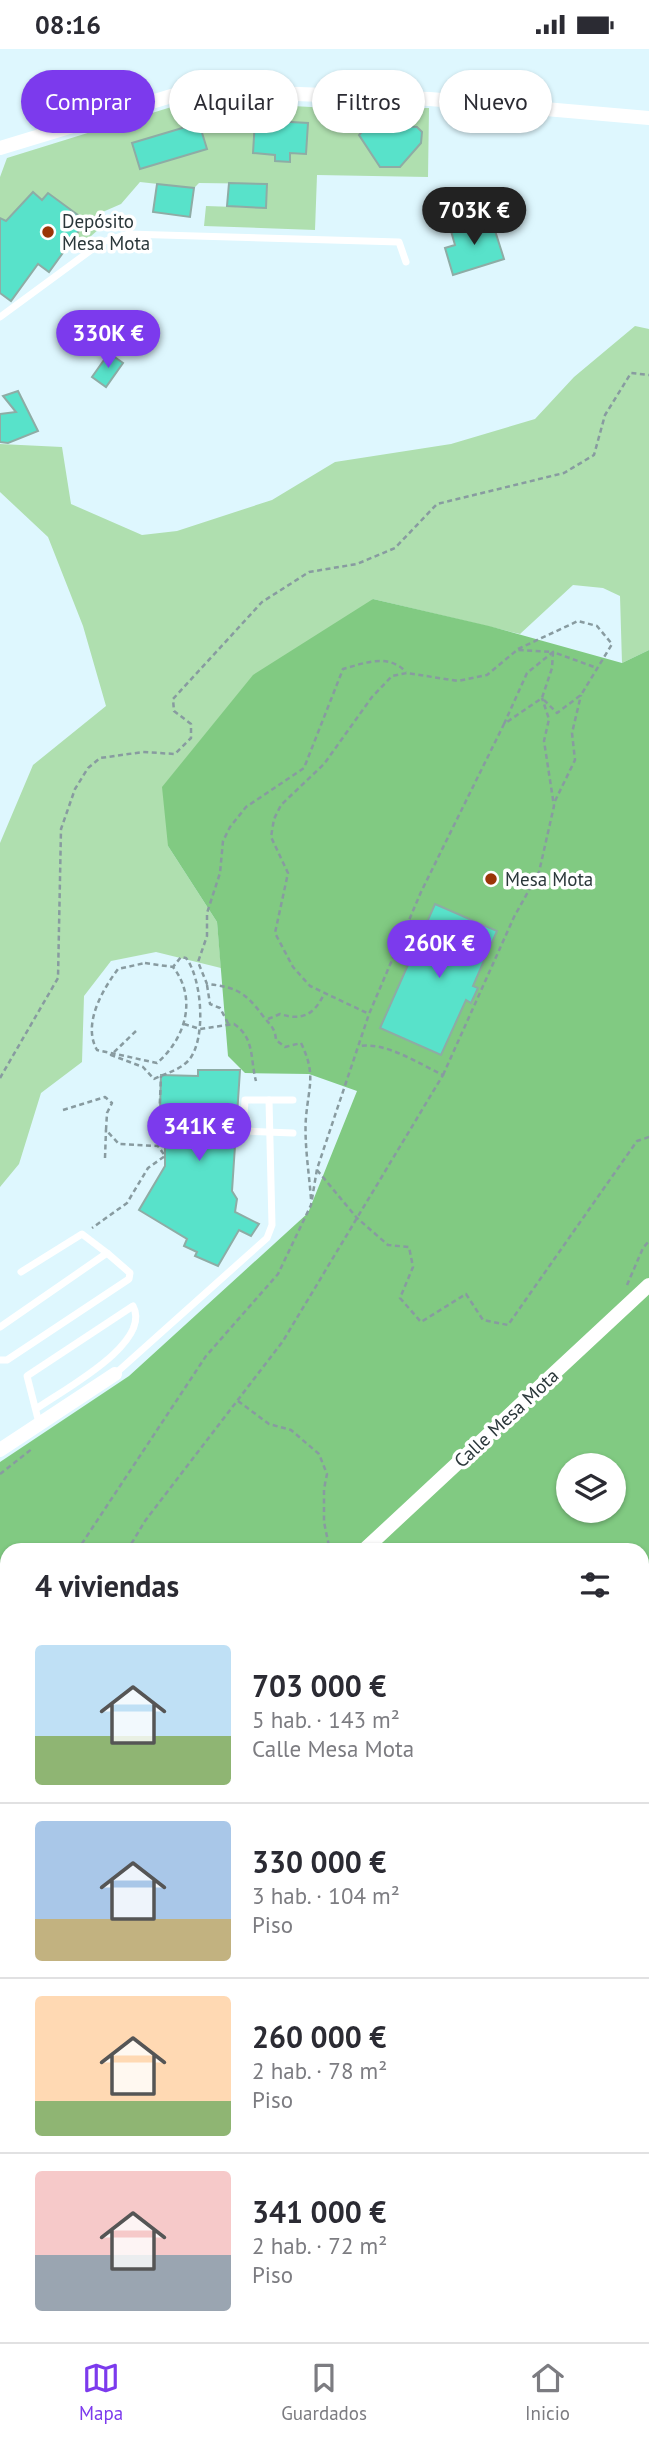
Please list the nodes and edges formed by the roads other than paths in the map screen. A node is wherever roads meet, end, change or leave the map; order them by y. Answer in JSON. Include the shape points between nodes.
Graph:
{"nodes":[{"id":1,"x":649,"y":118,"type":"edge"},
{"id":2,"x":0,"y":148,"type":"edge"},
{"id":3,"x":406,"y":262,"type":"dead end"},
{"id":4,"x":0,"y":317,"type":"edge"},
{"id":5,"x":269,"y":1100,"type":"junction"},
{"id":6,"x":293,"y":1100,"type":"dead end"},
{"id":7,"x":268,"y":1133,"type":"junction"},
{"id":8,"x":292,"y":1133,"type":"dead end"},
{"id":9,"x":107,"y":1253,"type":"junction"},
{"id":10,"x":21,"y":1272,"type":"dead end"},
{"id":11,"x":649,"y":1285,"type":"edge"},
{"id":12,"x":0,"y":1327,"type":"edge"},
{"id":13,"x":0,"y":1360,"type":"edge"},
{"id":14,"x":116,"y":1374,"type":"joint"},
{"id":15,"x":36,"y":1409,"type":"junction"},
{"id":16,"x":39,"y":1424,"type":"junction"},
{"id":17,"x":0,"y":1450,"type":"edge"},
{"id":18,"x":372,"y":1543,"type":"edge"}],
"edges":[{"from":1,"to":2,"type":"street","via":[[430,99],[191,90]]},
{"from":3,"to":4,"type":"lane","via":[[399,242],[128,234],[102,242]]},
{"from":5,"to":6,"type":"lane"},
{"from":5,"to":7,"type":"lane"},
{"from":5,"to":7,"type":"lane","via":[[245,1100],[243,1131]]},
{"from":7,"to":8,"type":"lane"},
{"from":7,"to":14,"type":"lane","via":[[272,1225],[267,1238]]},
{"from":9,"to":10,"type":"lane","via":[[82,1234]]},
{"from":9,"to":12,"type":"lane"},
{"from":9,"to":13,"type":"lane","via":[[130,1273],[129,1279],[7,1360]]},
{"from":11,"to":18,"type":"street","name":"Calle Mesa Mota"},
{"from":14,"to":16,"type":"street"},
{"from":15,"to":15,"type":"lane","via":[[124,1346],[135,1329],[133,1306],[27,1376]]},
{"from":15,"to":16,"type":"lane"},
{"from":16,"to":17,"type":"street"}]}
